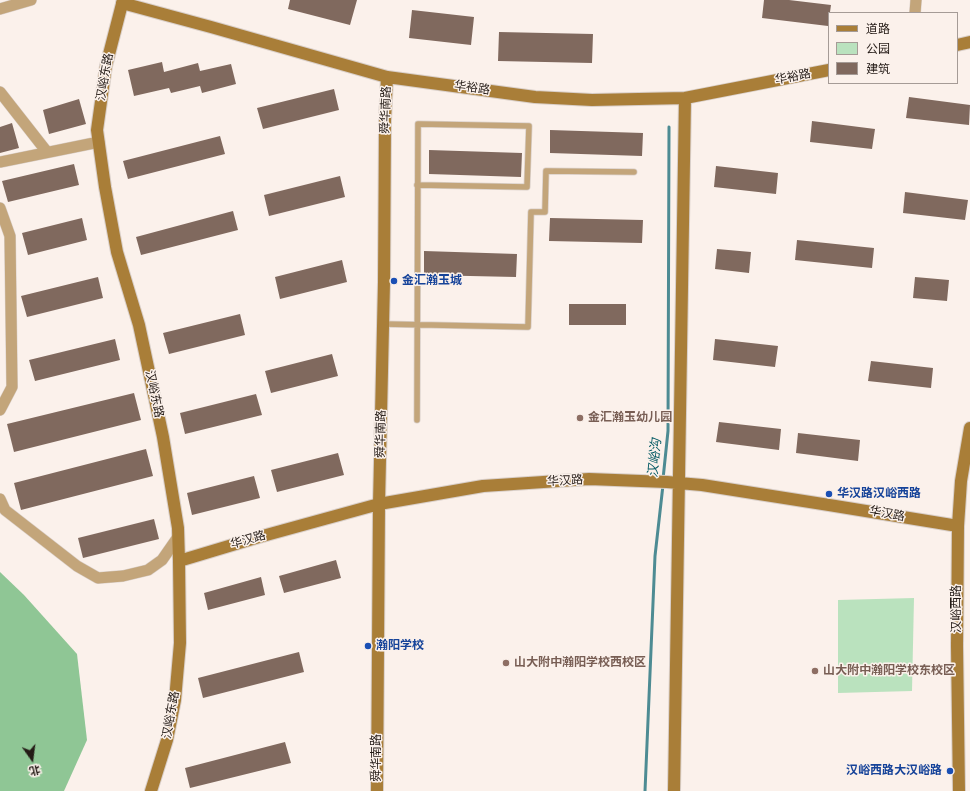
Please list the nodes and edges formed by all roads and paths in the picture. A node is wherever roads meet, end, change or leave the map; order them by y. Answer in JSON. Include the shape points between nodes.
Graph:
{"nodes":[{"id":1,"x":31,"y":0,"type":"edge"},
{"id":2,"x":916,"y":0,"type":"edge"},
{"id":3,"x":123,"y":1,"type":"edge"},
{"id":4,"x":0,"y":9,"type":"edge"},
{"id":5,"x":915,"y":12,"type":"edge"},
{"id":6,"x":970,"y":42,"type":"edge"},
{"id":7,"x":958,"y":45,"type":"edge"},
{"id":8,"x":828,"y":70,"type":"edge"},
{"id":9,"x":387,"y":77,"type":"junction"},
{"id":10,"x":0,"y":92,"type":"edge"},
{"id":11,"x":685,"y":98,"type":"junction"},
{"id":12,"x":99,"y":142,"type":"junction"},
{"id":13,"x":47,"y":152,"type":"junction"},
{"id":14,"x":0,"y":162,"type":"edge"},
{"id":15,"x":634,"y":172,"type":"dead end"},
{"id":16,"x":417,"y":185,"type":"junction"},
{"id":17,"x":0,"y":208,"type":"edge"},
{"id":18,"x":383,"y":324,"type":"junction"},
{"id":19,"x":417,"y":325,"type":"junction"},
{"id":20,"x":0,"y":410,"type":"edge"},
{"id":21,"x":417,"y":420,"type":"dead end"},
{"id":22,"x":970,"y":428,"type":"edge"},
{"id":23,"x":668,"y":482,"type":"junction"},
{"id":24,"x":0,"y":499,"type":"edge"},
{"id":25,"x":379,"y":504,"type":"junction"},
{"id":26,"x":958,"y":526,"type":"junction"},
{"id":27,"x":178,"y":537,"type":"junction"},
{"id":28,"x":179,"y":561,"type":"junction"},
{"id":29,"x":151,"y":791,"type":"edge"},
{"id":30,"x":377,"y":791,"type":"edge"},
{"id":31,"x":674,"y":791,"type":"edge"},
{"id":32,"x":959,"y":791,"type":"edge"}],
"edges":[{"from":1,"to":4,"type":"street"},
{"from":2,"to":5,"type":"street"},
{"from":3,"to":9,"type":"street","name":"华裕路"},
{"from":3,"to":12,"type":"street","name":"汉峪东路","via":[[106,66],[97,130]]},
{"from":6,"to":7,"type":"street"},
{"from":8,"to":11,"type":"street","name":"华裕路"},
{"from":9,"to":11,"type":"street","name":"华裕路","via":[[535,97],[592,100]]},
{"from":9,"to":18,"type":"street","name":"舜华南路"},
{"from":10,"to":13,"type":"street"},
{"from":11,"to":23,"type":"street"},
{"from":12,"to":13,"type":"street"},
{"from":12,"to":27,"type":"street","name":"汉峪东路","via":[[117,252],[139,325],[163,437]]},
{"from":13,"to":14,"type":"street"},
{"from":15,"to":19,"type":"lane","via":[[546,171],[545,212],[531,212],[528,327]]},
{"from":16,"to":16,"type":"lane","via":[[418,124],[529,126],[527,187]]},
{"from":16,"to":19,"type":"lane"},
{"from":17,"to":20,"type":"street","via":[[10,236],[12,387]]},
{"from":18,"to":19,"type":"lane"},
{"from":18,"to":25,"type":"street","name":"舜华南路"},
{"from":19,"to":21,"type":"lane"},
{"from":22,"to":26,"type":"street","name":"汉峪西路","via":[[961,481]]},
{"from":23,"to":25,"type":"street","name":"华汉路","via":[[589,480],[483,486]]},
{"from":23,"to":26,"type":"street","name":"华汉路","via":[[829,504]]},
{"from":23,"to":31,"type":"street"},
{"from":24,"to":27,"type":"street","via":[[5,510],[77,566],[98,578],[148,570],[162,560]]},
{"from":25,"to":28,"type":"street","name":"华汉路"},
{"from":25,"to":30,"type":"street","name":"舜华南路"},
{"from":26,"to":32,"type":"street","name":"汉峪西路"},
{"from":27,"to":28,"type":"street","name":"汉峪东路"},
{"from":28,"to":29,"type":"street","name":"汉峪东路","via":[[180,642],[175,700],[167,740]]}]}
